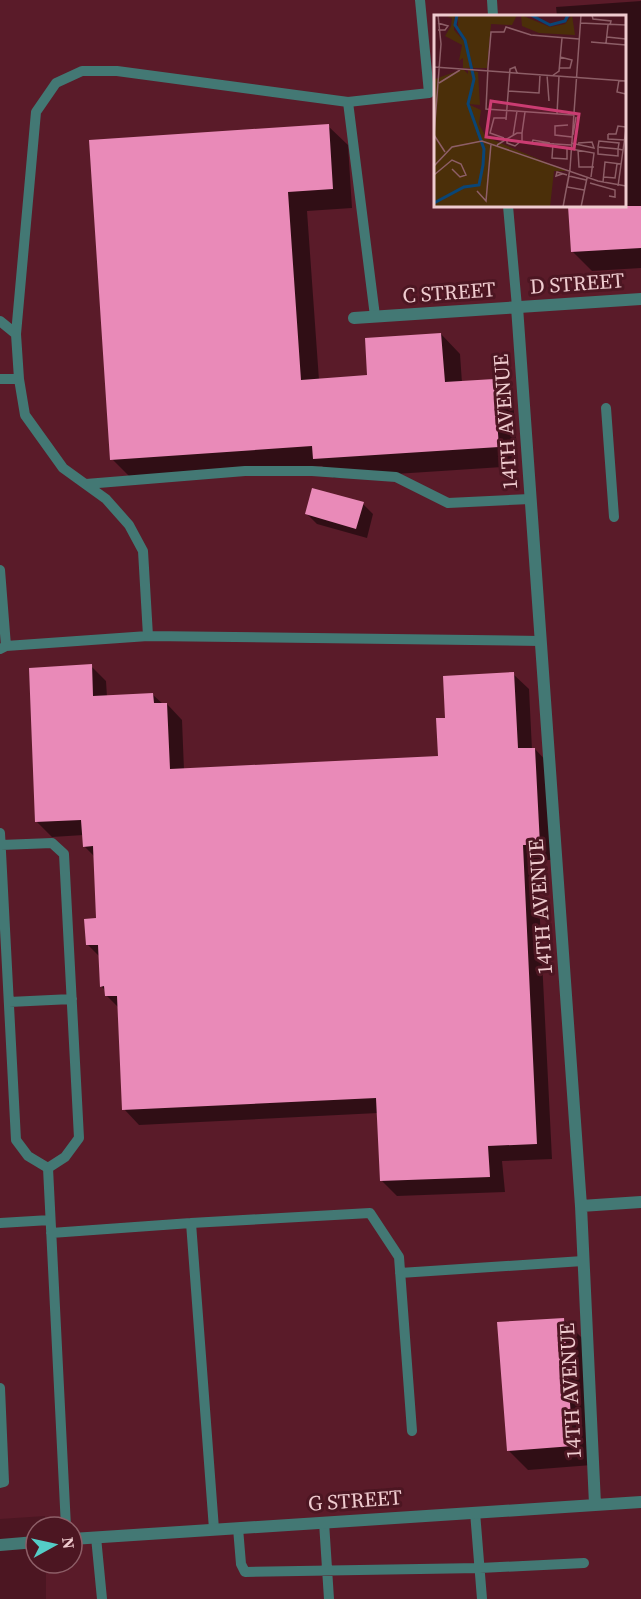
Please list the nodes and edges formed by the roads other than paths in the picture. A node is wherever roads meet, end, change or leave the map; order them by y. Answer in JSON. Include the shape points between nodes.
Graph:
{"nodes":[{"id":1,"x":420,"y":0,"type":"edge"},
{"id":2,"x":492,"y":0,"type":"edge"},
{"id":3,"x":493,"y":15,"type":"edge"},
{"id":4,"x":348,"y":102,"type":"junction"},
{"id":5,"x":508,"y":207,"type":"edge"},
{"id":6,"x":641,"y":298,"type":"edge"},
{"id":7,"x":517,"y":307,"type":"junction"},
{"id":8,"x":375,"y":316,"type":"junction"},
{"id":9,"x":354,"y":318,"type":"dead end"},
{"id":10,"x":0,"y":321,"type":"edge"},
{"id":11,"x":16,"y":334,"type":"junction"},
{"id":12,"x":0,"y":379,"type":"edge"},
{"id":13,"x":19,"y":379,"type":"junction"},
{"id":14,"x":606,"y":408,"type":"dead end"},
{"id":15,"x":86,"y":484,"type":"junction"},
{"id":16,"x":530,"y":499,"type":"junction"},
{"id":17,"x":614,"y":517,"type":"dead end"},
{"id":18,"x":0,"y":570,"type":"edge"},
{"id":19,"x":148,"y":636,"type":"junction"},
{"id":20,"x":541,"y":641,"type":"junction"},
{"id":21,"x":3,"y":647,"type":"edge"},
{"id":22,"x":0,"y":834,"type":"edge"},
{"id":23,"x":1,"y":845,"type":"edge"},
{"id":24,"x":72,"y":999,"type":"junction"},
{"id":25,"x":9,"y":1002,"type":"junction"},
{"id":26,"x":48,"y":1168,"type":"junction"},
{"id":27,"x":641,"y":1202,"type":"edge"},
{"id":28,"x":581,"y":1206,"type":"junction"},
{"id":29,"x":50,"y":1220,"type":"junction"},
{"id":30,"x":0,"y":1223,"type":"edge"},
{"id":31,"x":191,"y":1223,"type":"junction"},
{"id":32,"x":51,"y":1233,"type":"junction"},
{"id":33,"x":583,"y":1262,"type":"junction"},
{"id":34,"x":400,"y":1273,"type":"junction"},
{"id":35,"x":0,"y":1388,"type":"edge"},
{"id":36,"x":412,"y":1431,"type":"dead end"},
{"id":37,"x":0,"y":1483,"type":"edge"},
{"id":38,"x":641,"y":1502,"type":"edge"},
{"id":39,"x":595,"y":1504,"type":"junction"},
{"id":40,"x":475,"y":1512,"type":"junction"},
{"id":41,"x":65,"y":1515,"type":"edge"},
{"id":42,"x":324,"y":1522,"type":"junction"},
{"id":43,"x":238,"y":1528,"type":"junction"},
{"id":44,"x":214,"y":1529,"type":"junction"},
{"id":45,"x":96,"y":1537,"type":"junction"},
{"id":46,"x":84,"y":1538,"type":"edge"},
{"id":47,"x":24,"y":1543,"type":"edge"},
{"id":48,"x":0,"y":1545,"type":"edge"},
{"id":49,"x":584,"y":1563,"type":"dead end"},
{"id":50,"x":480,"y":1568,"type":"junction"},
{"id":51,"x":327,"y":1571,"type":"junction"},
{"id":52,"x":102,"y":1599,"type":"edge"},
{"id":53,"x":329,"y":1599,"type":"edge"},
{"id":54,"x":482,"y":1599,"type":"edge"}],
"edges":[{"from":1,"to":4,"type":"lane","via":[[429,93]]},
{"from":2,"to":3,"type":"lane"},
{"from":4,"to":8,"type":"lane"},
{"from":4,"to":11,"type":"lane","via":[[117,71],[82,72],[56,83],[36,112]]},
{"from":5,"to":7,"type":"lane","name":"C STREET"},
{"from":6,"to":7,"type":"street","name":"D STREET"},
{"from":7,"to":8,"type":"street","name":"C STREET"},
{"from":7,"to":16,"type":"street","name":"14TH AVENUE"},
{"from":8,"to":9,"type":"street","name":"C STREET"},
{"from":10,"to":11,"type":"lane"},
{"from":11,"to":13,"type":"lane"},
{"from":12,"to":13,"type":"lane"},
{"from":13,"to":15,"type":"lane","via":[[25,415],[63,468]]},
{"from":14,"to":17,"type":"lane"},
{"from":15,"to":16,"type":"lane","via":[[245,471],[312,471],[396,477],[448,503]]},
{"from":15,"to":19,"type":"lane","via":[[129,525],[143,551]]},
{"from":16,"to":20,"type":"street","name":"14TH AVENUE"},
{"from":18,"to":21,"type":"lane"},
{"from":19,"to":20,"type":"lane"},
{"from":19,"to":21,"type":"lane"},
{"from":20,"to":28,"type":"street","name":"14TH AVENUE"},
{"from":22,"to":23,"type":"lane"},
{"from":23,"to":24,"type":"lane","via":[[52,843],[64,854]]},
{"from":23,"to":25,"type":"lane"},
{"from":24,"to":25,"type":"lane"},
{"from":24,"to":26,"type":"lane","via":[[79,1138],[64,1157]]},
{"from":25,"to":26,"type":"lane","via":[[16,1140],[28,1156]]},
{"from":26,"to":29,"type":"lane"},
{"from":27,"to":28,"type":"street"},
{"from":28,"to":33,"type":"street","name":"14TH AVENUE"},
{"from":29,"to":30,"type":"lane"},
{"from":29,"to":32,"type":"lane"},
{"from":31,"to":32,"type":"lane"},
{"from":31,"to":34,"type":"lane","via":[[370,1213],[399,1257]]},
{"from":31,"to":44,"type":"lane"},
{"from":32,"to":41,"type":"lane"},
{"from":33,"to":34,"type":"lane"},
{"from":33,"to":39,"type":"street","name":"14TH AVENUE"},
{"from":34,"to":36,"type":"lane"},
{"from":35,"to":37,"type":"lane","via":[[4,1482]]},
{"from":38,"to":39,"type":"street","name":"G STREET"},
{"from":39,"to":40,"type":"street","name":"G STREET"},
{"from":40,"to":42,"type":"street","name":"G STREET"},
{"from":40,"to":50,"type":"lane"},
{"from":42,"to":43,"type":"street","name":"G STREET"},
{"from":42,"to":51,"type":"lane"},
{"from":43,"to":44,"type":"street","name":"G STREET"},
{"from":43,"to":51,"type":"lane","via":[[241,1564],[246,1572]]},
{"from":44,"to":45,"type":"street","name":"G STREET"},
{"from":45,"to":46,"type":"street","name":"G STREET"},
{"from":45,"to":52,"type":"lane"},
{"from":47,"to":48,"type":"street"},
{"from":49,"to":50,"type":"lane"},
{"from":50,"to":51,"type":"lane"},
{"from":50,"to":54,"type":"lane"},
{"from":51,"to":53,"type":"lane"}]}
